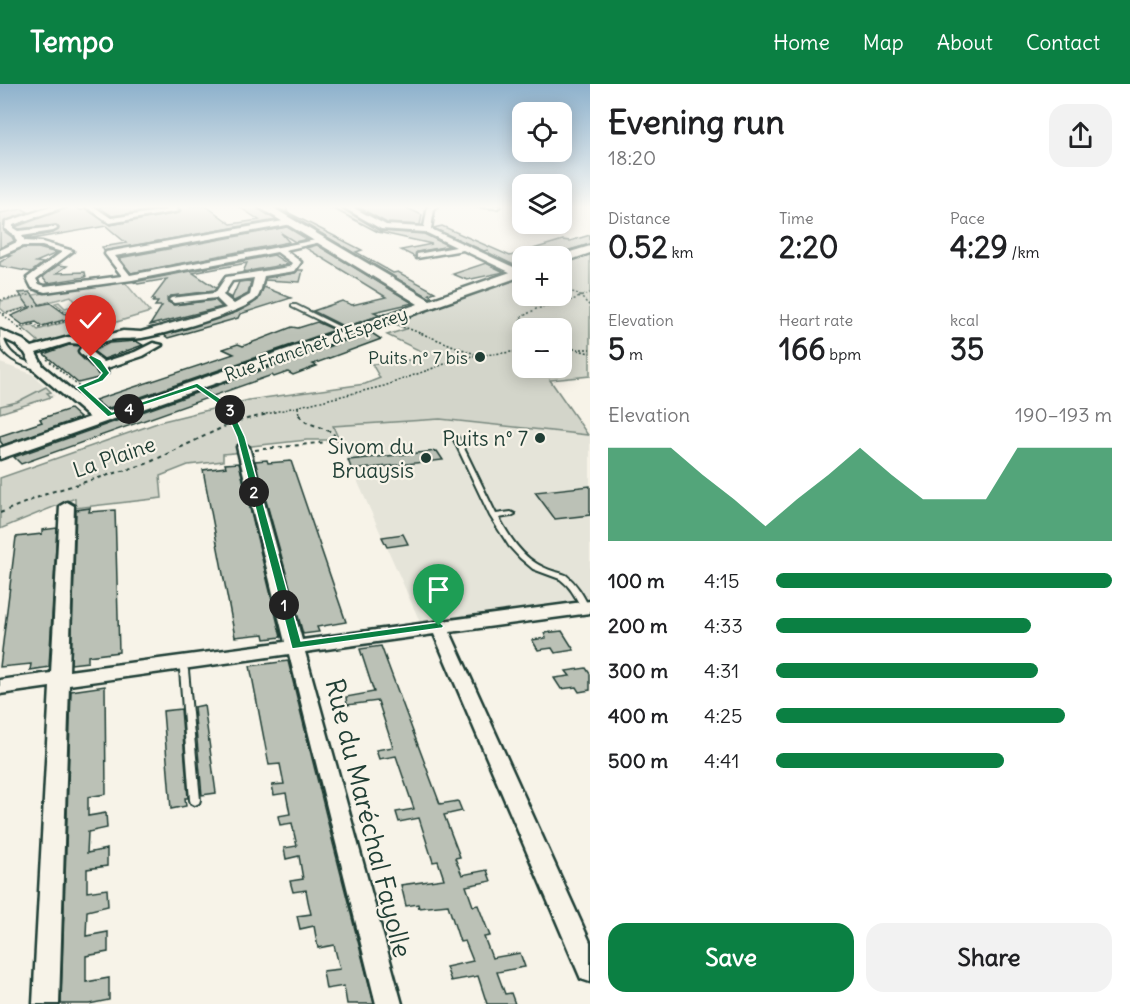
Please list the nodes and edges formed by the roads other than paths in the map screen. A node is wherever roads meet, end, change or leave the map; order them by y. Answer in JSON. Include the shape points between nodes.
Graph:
{"nodes":[{"id":1,"x":61,"y":249,"type":"edge"},
{"id":2,"x":137,"y":249,"type":"edge"},
{"id":3,"x":278,"y":249,"type":"joint"},
{"id":4,"x":334,"y":249,"type":"edge"},
{"id":5,"x":457,"y":249,"type":"edge"},
{"id":6,"x":464,"y":249,"type":"edge"},
{"id":7,"x":590,"y":249,"type":"edge"},
{"id":8,"x":572,"y":255,"type":"edge"},
{"id":9,"x":420,"y":256,"type":"dead end"},
{"id":10,"x":512,"y":269,"type":"edge"},
{"id":11,"x":260,"y":273,"type":"junction"},
{"id":12,"x":127,"y":276,"type":"junction"},
{"id":13,"x":512,"y":276,"type":"edge"},
{"id":14,"x":250,"y":297,"type":"junction"},
{"id":15,"x":220,"y":298,"type":"junction"},
{"id":16,"x":174,"y":300,"type":"dead end"},
{"id":17,"x":429,"y":305,"type":"junction"},
{"id":18,"x":294,"y":306,"type":"dead end"},
{"id":19,"x":232,"y":308,"type":"junction"},
{"id":20,"x":155,"y":331,"type":"junction"},
{"id":21,"x":348,"y":333,"type":"junction"},
{"id":22,"x":0,"y":334,"type":"edge"},
{"id":23,"x":141,"y":335,"type":"junction"},
{"id":24,"x":92,"y":342,"type":"junction"},
{"id":25,"x":157,"y":345,"type":"junction"},
{"id":26,"x":30,"y":349,"type":"junction"},
{"id":27,"x":38,"y":368,"type":"junction"},
{"id":28,"x":99,"y":419,"type":"junction"},
{"id":29,"x":456,"y":438,"type":"dead end"},
{"id":30,"x":243,"y":450,"type":"road end"},
{"id":31,"x":0,"y":454,"type":"edge"},
{"id":32,"x":67,"y":506,"type":"dead end"},
{"id":33,"x":511,"y":514,"type":"dead end"},
{"id":34,"x":494,"y":516,"type":"junction"},
{"id":35,"x":588,"y":609,"type":"edge"},
{"id":36,"x":439,"y":626,"type":"junction"},
{"id":37,"x":296,"y":646,"type":"junction"},
{"id":38,"x":181,"y":662,"type":"junction"},
{"id":39,"x":61,"y":680,"type":"junction"},
{"id":40,"x":0,"y":687,"type":"edge"},
{"id":41,"x":195,"y":800,"type":"dead end"},
{"id":42,"x":590,"y":970,"type":"edge"},
{"id":43,"x":46,"y":1004,"type":"edge"},
{"id":44,"x":389,"y":1004,"type":"edge"}],
"edges":[{"from":1,"to":12,"type":"street","via":[[69,251],[31,278],[35,286],[45,289]]},
{"from":2,"to":12,"type":"street","via":[[109,254]]},
{"from":3,"to":11,"type":"street","via":[[297,262],[295,271]]},
{"from":3,"to":12,"type":"street"},
{"from":4,"to":17,"type":"street"},
{"from":5,"to":9,"type":"street"},
{"from":6,"to":10,"type":"street"},
{"from":7,"to":8,"type":"street"},
{"from":11,"to":14,"type":"street"},
{"from":11,"to":15,"type":"street","via":[[229,279]]},
{"from":13,"to":17,"type":"street","name":"Rue Franchet d'Esperey"},
{"from":14,"to":15,"type":"street"},
{"from":14,"to":19,"type":"street"},
{"from":15,"to":16,"type":"street"},
{"from":15,"to":19,"type":"street"},
{"from":17,"to":21,"type":"street","name":"Rue Franchet d'Esperey"},
{"from":18,"to":21,"type":"lane"},
{"from":19,"to":20,"type":"street"},
{"from":20,"to":23,"type":"street"},
{"from":20,"to":25,"type":"street","via":[[165,341]]},
{"from":21,"to":28,"type":"street","name":"Rue Franchet d'Esperey"},
{"from":22,"to":26,"type":"street"},
{"from":22,"to":27,"type":"lane","via":[[1,344],[19,362]]},
{"from":23,"to":24,"type":"street","via":[[123,334]]},
{"from":23,"to":25,"type":"street","via":[[145,342]]},
{"from":24,"to":25,"type":"street","via":[[84,351],[102,368]]},
{"from":24,"to":26,"type":"street","via":[[69,340]]},
{"from":26,"to":27,"type":"street"},
{"from":27,"to":28,"type":"street"},
{"from":28,"to":31,"type":"street","name":"Rue Franchet d'Esperey"},
{"from":29,"to":34,"type":"lane"},
{"from":30,"to":37,"type":"street","name":"Rue du Maréchal Fayolle"},
{"from":32,"to":39,"type":"street"},
{"from":33,"to":34,"type":"lane"},
{"from":34,"to":35,"type":"lane","via":[[521,555],[537,568],[564,578]]},
{"from":35,"to":36,"type":"street"},
{"from":36,"to":37,"type":"street"},
{"from":36,"to":42,"type":"street"},
{"from":37,"to":38,"type":"street"},
{"from":37,"to":44,"type":"street","name":"Rue du Maréchal Fayolle"},
{"from":38,"to":39,"type":"street"},
{"from":38,"to":41,"type":"lane"},
{"from":39,"to":40,"type":"street"},
{"from":39,"to":43,"type":"street"}]}
